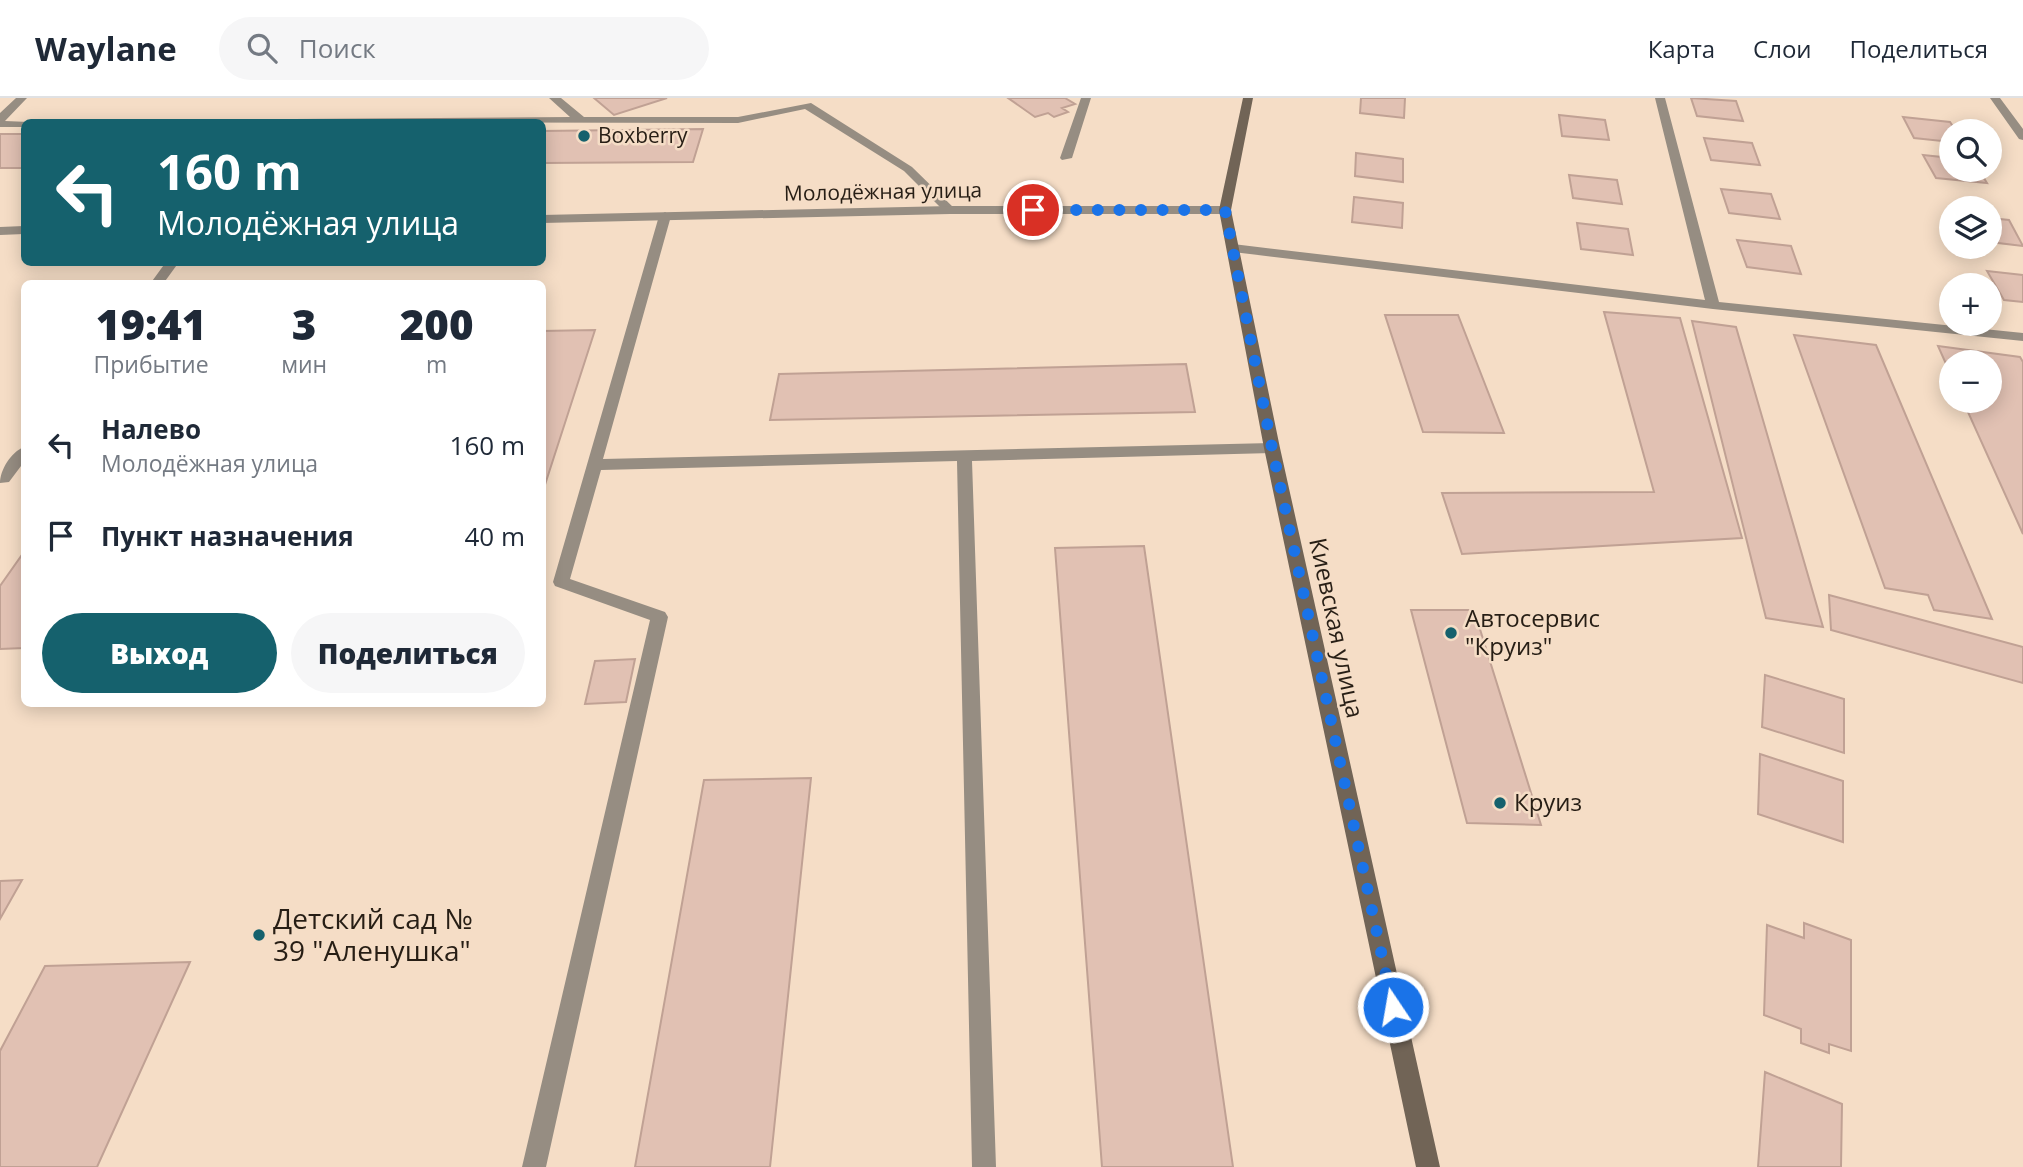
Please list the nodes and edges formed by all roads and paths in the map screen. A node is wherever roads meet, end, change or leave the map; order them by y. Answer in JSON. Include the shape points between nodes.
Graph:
{"nodes":[{"id":1,"x":22,"y":98,"type":"edge"},
{"id":2,"x":554,"y":98,"type":"edge"},
{"id":3,"x":1086,"y":98,"type":"edge"},
{"id":4,"x":1248,"y":98,"type":"edge"},
{"id":5,"x":1660,"y":98,"type":"edge"},
{"id":6,"x":1995,"y":98,"type":"edge"},
{"id":7,"x":0,"y":118,"type":"edge"},
{"id":8,"x":546,"y":120,"type":"edge"},
{"id":9,"x":580,"y":120,"type":"junction"},
{"id":10,"x":0,"y":124,"type":"edge"},
{"id":11,"x":21,"y":124,"type":"edge"},
{"id":12,"x":2023,"y":137,"type":"edge"},
{"id":13,"x":1066,"y":158,"type":"dead end"},
{"id":14,"x":950,"y":210,"type":"junction"},
{"id":15,"x":1225,"y":210,"type":"junction"},
{"id":16,"x":665,"y":216,"type":"junction"},
{"id":17,"x":546,"y":219,"type":"edge"},
{"id":18,"x":21,"y":230,"type":"edge"},
{"id":19,"x":0,"y":231,"type":"edge"},
{"id":20,"x":1233,"y":248,"type":"junction"},
{"id":21,"x":170,"y":266,"type":"edge"},
{"id":22,"x":159,"y":280,"type":"edge"},
{"id":23,"x":1713,"y":305,"type":"junction"},
{"id":24,"x":2023,"y":337,"type":"edge"},
{"id":25,"x":1272,"y":448,"type":"junction"},
{"id":26,"x":964,"y":455,"type":"junction"},
{"id":27,"x":21,"y":456,"type":"edge"},
{"id":28,"x":593,"y":465,"type":"junction"},
{"id":29,"x":1,"y":480,"type":"edge"},
{"id":30,"x":534,"y":1167,"type":"edge"},
{"id":31,"x":984,"y":1167,"type":"edge"},
{"id":32,"x":1428,"y":1167,"type":"edge"}],
"edges":[{"from":1,"to":7,"type":"street"},
{"from":2,"to":9,"type":"street"},
{"from":3,"to":13,"type":"street"},
{"from":4,"to":15,"type":"main road","name":"Киевская улица"},
{"from":5,"to":23,"type":"street"},
{"from":6,"to":12,"type":"street"},
{"from":8,"to":9,"type":"street"},
{"from":9,"to":14,"type":"street","via":[[738,120],[807,105],[908,169]]},
{"from":10,"to":11,"type":"street"},
{"from":14,"to":15,"type":"street","name":"Молодёжная улица"},
{"from":14,"to":16,"type":"street","name":"Молодёжная улица"},
{"from":15,"to":20,"type":"main road","name":"Киевская улица"},
{"from":16,"to":17,"type":"street","name":"Молодёжная улица"},
{"from":16,"to":28,"type":"street"},
{"from":18,"to":19,"type":"street"},
{"from":20,"to":23,"type":"street"},
{"from":20,"to":25,"type":"main road","name":"Киевская улица"},
{"from":21,"to":22,"type":"street"},
{"from":23,"to":24,"type":"street"},
{"from":25,"to":26,"type":"street"},
{"from":25,"to":32,"type":"main road","name":"Киевская улица"},
{"from":26,"to":28,"type":"street"},
{"from":26,"to":31,"type":"street"},
{"from":27,"to":29,"type":"street"},
{"from":28,"to":30,"type":"street","via":[[561,582],[659,617]]}]}
